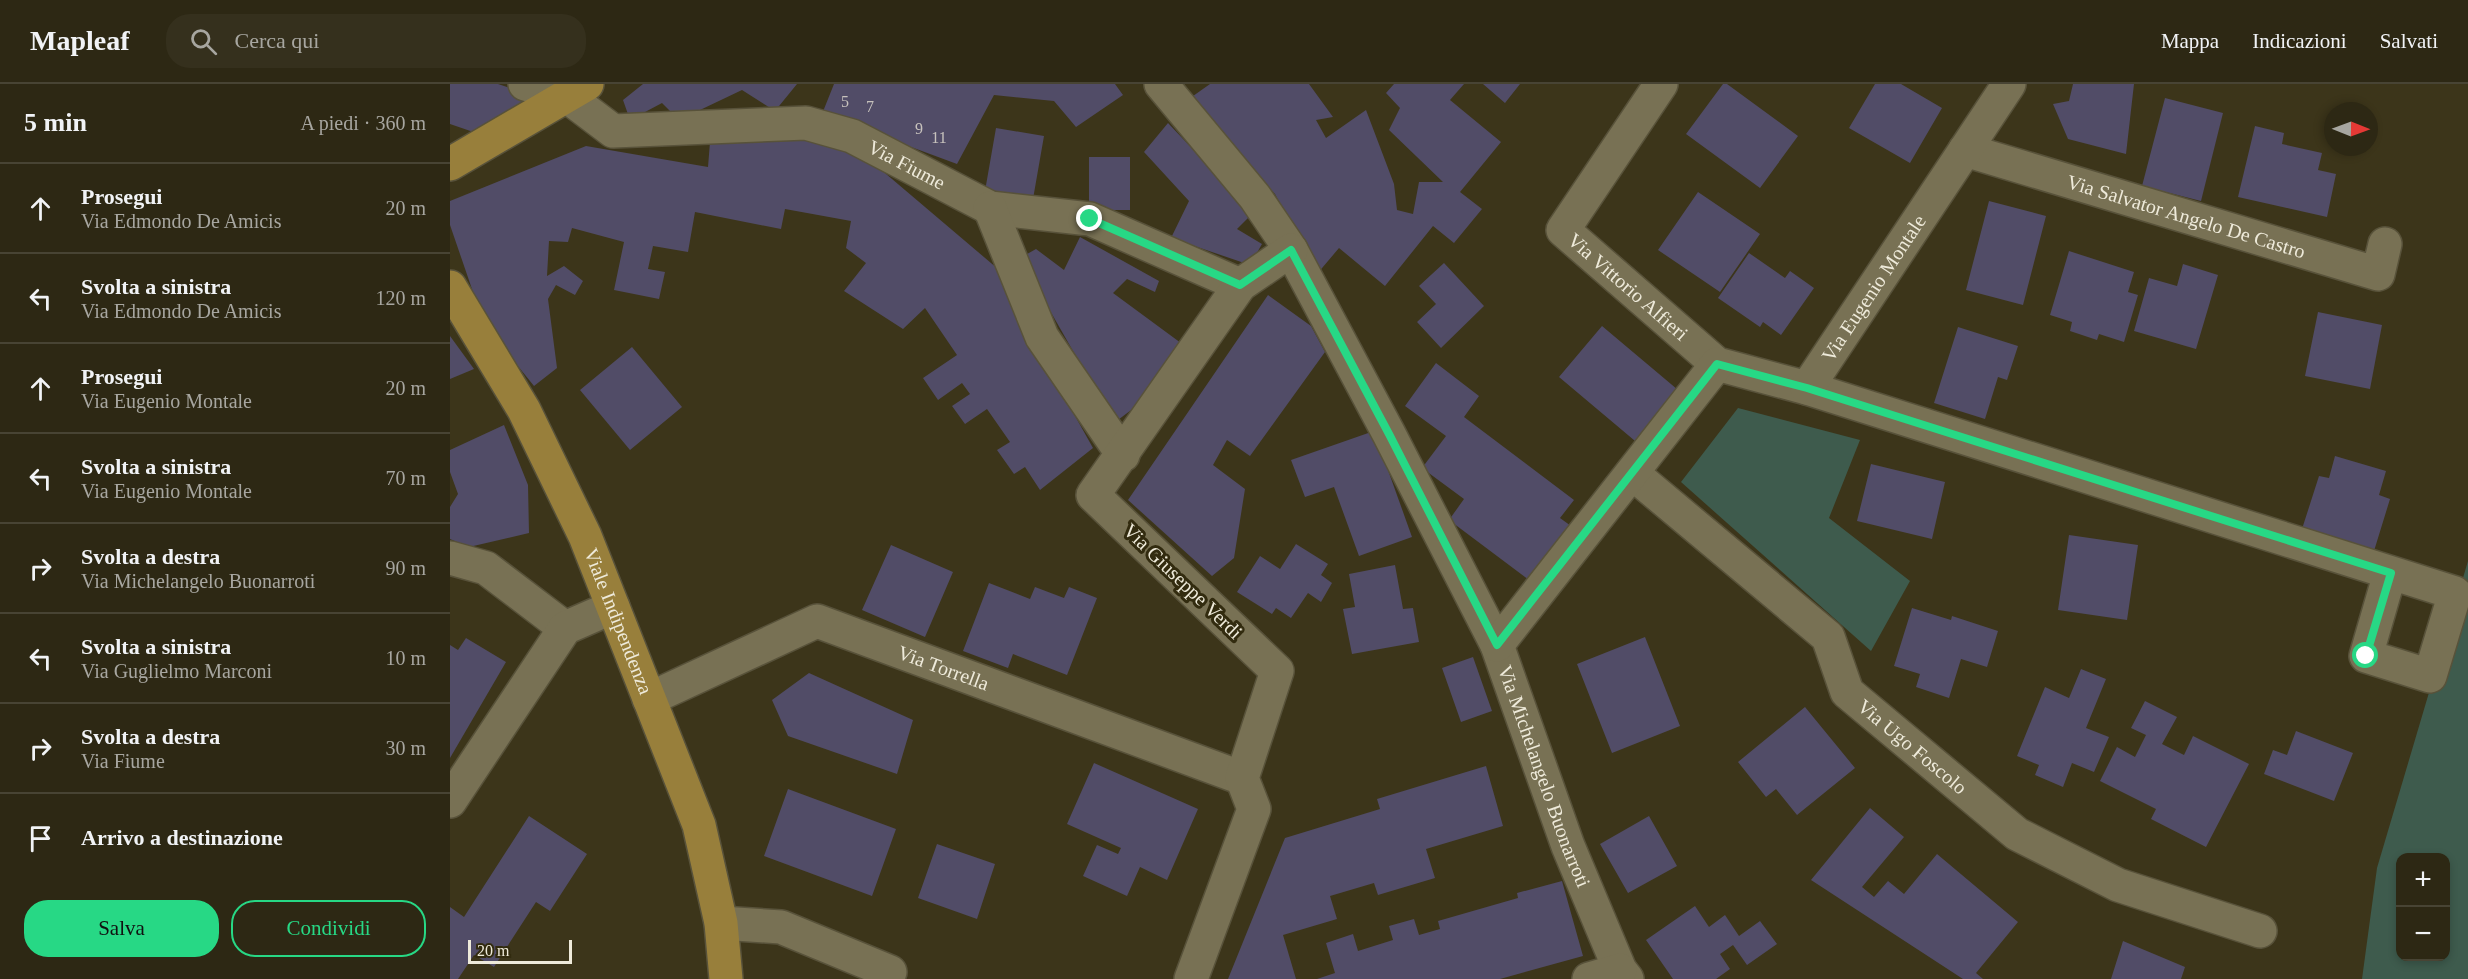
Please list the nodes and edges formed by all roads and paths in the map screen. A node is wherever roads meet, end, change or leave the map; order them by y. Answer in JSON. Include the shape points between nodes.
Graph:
{"nodes":[{"id":1,"x":525,"y":84,"type":"edge"},
{"id":2,"x":1161,"y":84,"type":"edge"},
{"id":3,"x":1661,"y":84,"type":"edge"},
{"id":4,"x":2009,"y":84,"type":"edge"},
{"id":5,"x":578,"y":90,"type":"edge"},
{"id":6,"x":1965,"y":150,"type":"junction"},
{"id":7,"x":450,"y":164,"type":"edge"},
{"id":8,"x":990,"y":208,"type":"junction"},
{"id":9,"x":2385,"y":244,"type":"dead end"},
{"id":10,"x":1291,"y":250,"type":"junction"},
{"id":11,"x":1240,"y":285,"type":"junction"},
{"id":12,"x":450,"y":287,"type":"edge"},
{"id":13,"x":1717,"y":364,"type":"junction"},
{"id":14,"x":1807,"y":388,"type":"junction"},
{"id":15,"x":1123,"y":455,"type":"junction"},
{"id":16,"x":1632,"y":473,"type":"junction"},
{"id":17,"x":450,"y":558,"type":"edge"},
{"id":18,"x":2391,"y":573,"type":"dead end"},
{"id":19,"x":613,"y":607,"type":"junction"},
{"id":20,"x":565,"y":628,"type":"junction"},
{"id":21,"x":1497,"y":645,"type":"junction"},
{"id":22,"x":650,"y":699,"type":"junction"},
{"id":23,"x":1242,"y":778,"type":"junction"},
{"id":24,"x":450,"y":801,"type":"edge"},
{"id":25,"x":721,"y":923,"type":"junction"},
{"id":26,"x":2260,"y":931,"type":"dead end"},
{"id":27,"x":1624,"y":975,"type":"edge"},
{"id":28,"x":895,"y":977,"type":"edge"},
{"id":29,"x":726,"y":979,"type":"edge"},
{"id":30,"x":1191,"y":979,"type":"edge"},
{"id":31,"x":1589,"y":979,"type":"edge"}],
"edges":[{"from":1,"to":5,"type":"street"},
{"from":2,"to":10,"type":"street","name":"Via Michelangelo Buonarroti","via":[[1255,197]]},
{"from":3,"to":13,"type":"street","name":"Via Vittorio Alfieri","via":[[1563,230]]},
{"from":4,"to":6,"type":"street","name":"Via Eugenio Montale"},
{"from":5,"to":7,"type":"main road"},
{"from":5,"to":8,"type":"street","name":"Via Fiume","via":[[613,131],[806,123],[852,136]]},
{"from":6,"to":9,"type":"street","name":"Via Salvator Angelo De Castro","via":[[2378,274]]},
{"from":6,"to":14,"type":"street","name":"Via Eugenio Montale"},
{"from":8,"to":11,"type":"street","name":"Via Fiume","via":[[1090,219]]},
{"from":8,"to":15,"type":"street","via":[[1042,337]]},
{"from":10,"to":11,"type":"street"},
{"from":10,"to":21,"type":"street","name":"Via Michelangelo Buonarroti"},
{"from":11,"to":15,"type":"street"},
{"from":12,"to":19,"type":"main road","name":"Viale Indipendenza","via":[[525,410],[585,536]]},
{"from":13,"to":14,"type":"street"},
{"from":13,"to":16,"type":"street"},
{"from":14,"to":18,"type":"street"},
{"from":15,"to":23,"type":"street","name":"Via Giuseppe Verdi","via":[[1093,495],[1276,671]]},
{"from":16,"to":21,"type":"street"},
{"from":16,"to":26,"type":"street","name":"Via Ugo Foscolo","via":[[1827,637],[1847,692],[2017,834],[2118,885]]},
{"from":17,"to":20,"type":"street","via":[[486,567]]},
{"from":19,"to":20,"type":"street"},
{"from":19,"to":22,"type":"main road","name":"Viale Indipendenza"},
{"from":20,"to":24,"type":"street"},
{"from":21,"to":27,"type":"street","name":"Via Michelangelo Buonarroti","via":[[1568,846]]},
{"from":22,"to":23,"type":"street","name":"Via Torrella","via":[[817,621]]},
{"from":22,"to":25,"type":"main road","name":"Viale Indipendenza","via":[[699,825]]},
{"from":23,"to":30,"type":"street","via":[[1254,809]]},
{"from":25,"to":28,"type":"street","via":[[781,927]]},
{"from":25,"to":29,"type":"main road","name":"Viale Indipendenza"},
{"from":27,"to":31,"type":"street"}]}
